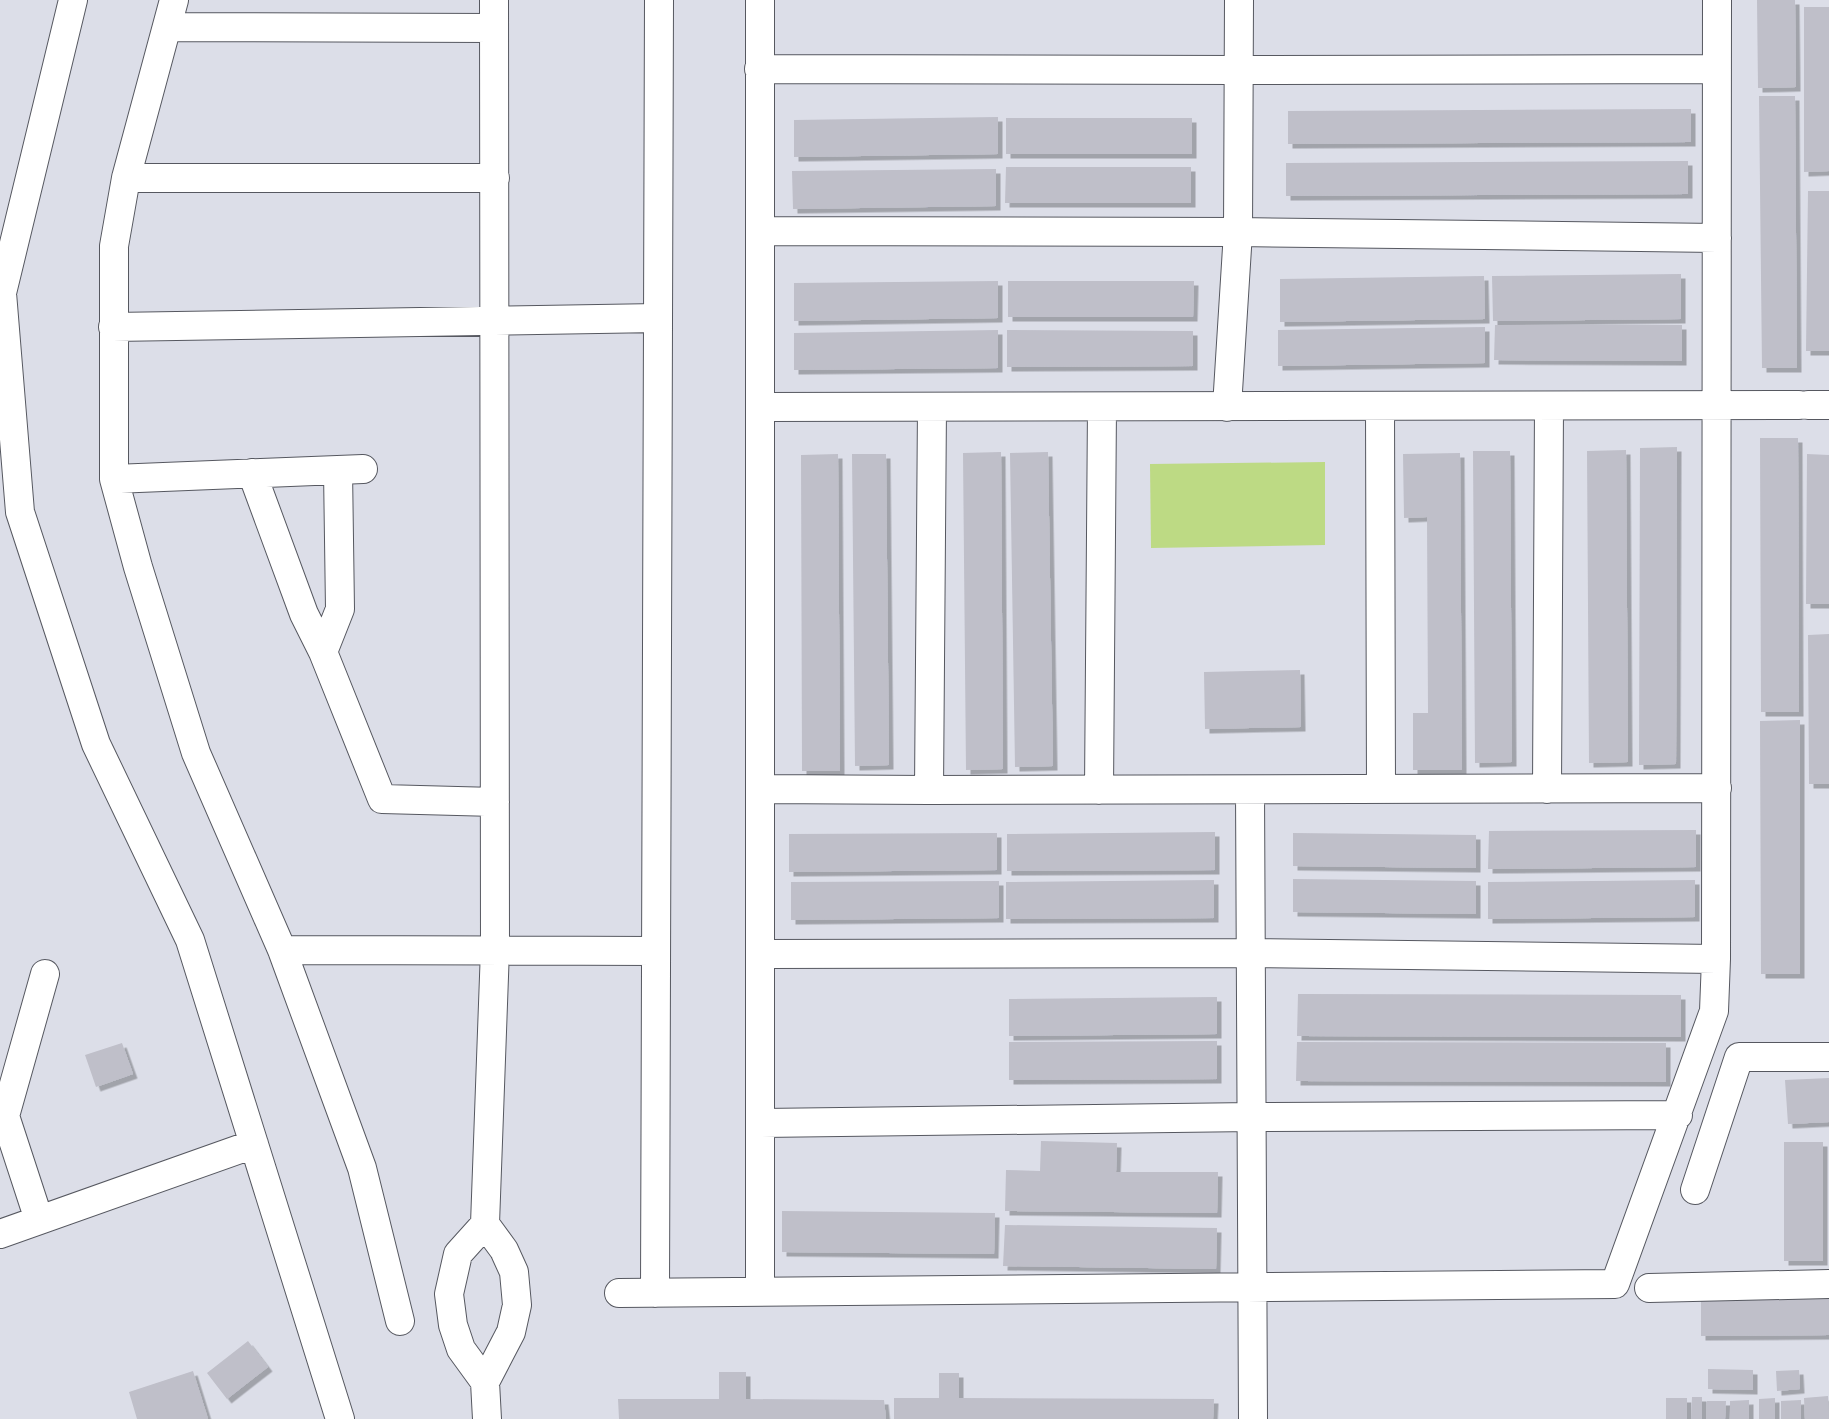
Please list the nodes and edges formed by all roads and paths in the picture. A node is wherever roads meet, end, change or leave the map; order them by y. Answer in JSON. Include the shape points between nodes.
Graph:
{"nodes":[{"id":1,"x":73,"y":0,"type":"edge"},
{"id":2,"x":174,"y":0,"type":"edge"},
{"id":3,"x":494,"y":0,"type":"edge"},
{"id":4,"x":659,"y":0,"type":"edge"},
{"id":5,"x":760,"y":0,"type":"edge"},
{"id":6,"x":1239,"y":0,"type":"edge"},
{"id":7,"x":1717,"y":0,"type":"edge"},
{"id":8,"x":168,"y":27,"type":"junction"},
{"id":9,"x":494,"y":28,"type":"junction"},
{"id":10,"x":760,"y":69,"type":"junction"},
{"id":11,"x":1717,"y":69,"type":"junction"},
{"id":12,"x":1238,"y":70,"type":"junction"},
{"id":13,"x":126,"y":178,"type":"junction"},
{"id":14,"x":495,"y":178,"type":"junction"},
{"id":15,"x":760,"y":231,"type":"junction"},
{"id":16,"x":1238,"y":232,"type":"junction"},
{"id":17,"x":1717,"y":238,"type":"junction"},
{"id":18,"x":658,"y":318,"type":"junction"},
{"id":19,"x":494,"y":321,"type":"junction"},
{"id":20,"x":113,"y":327,"type":"junction"},
{"id":21,"x":1717,"y":405,"type":"junction"},
{"id":22,"x":1812,"y":405,"type":"edge"},
{"id":23,"x":1380,"y":406,"type":"junction"},
{"id":24,"x":1549,"y":406,"type":"junction"},
{"id":25,"x":760,"y":407,"type":"junction"},
{"id":26,"x":932,"y":407,"type":"junction"},
{"id":27,"x":1102,"y":407,"type":"junction"},
{"id":28,"x":1227,"y":407,"type":"junction"},
{"id":29,"x":252,"y":473,"type":"junction"},
{"id":30,"x":114,"y":479,"type":"junction"},
{"id":31,"x":323,"y":652,"type":"junction"},
{"id":32,"x":1717,"y":788,"type":"junction"},
{"id":33,"x":760,"y":789,"type":"junction"},
{"id":34,"x":1381,"y":789,"type":"junction"},
{"id":35,"x":1547,"y":789,"type":"junction"},
{"id":36,"x":929,"y":790,"type":"junction"},
{"id":37,"x":1099,"y":790,"type":"junction"},
{"id":38,"x":1250,"y":790,"type":"junction"},
{"id":39,"x":495,"y":802,"type":"junction"},
{"id":40,"x":495,"y":949,"type":"junction"},
{"id":41,"x":282,"y":950,"type":"junction"},
{"id":42,"x":656,"y":951,"type":"junction"},
{"id":43,"x":1251,"y":953,"type":"junction"},
{"id":44,"x":761,"y":954,"type":"junction"},
{"id":45,"x":1716,"y":959,"type":"junction"},
{"id":46,"x":46,"y":974,"type":"dead end"},
{"id":47,"x":1829,"y":1057,"type":"edge"},
{"id":48,"x":1678,"y":1115,"type":"junction"},
{"id":49,"x":1252,"y":1117,"type":"junction"},
{"id":50,"x":761,"y":1124,"type":"junction"},
{"id":51,"x":254,"y":1144,"type":"junction"},
{"id":52,"x":1695,"y":1190,"type":"dead end"},
{"id":53,"x":39,"y":1220,"type":"junction"},
{"id":54,"x":485,"y":1224,"type":"junction"},
{"id":55,"x":0,"y":1234,"type":"edge"},
{"id":56,"x":1829,"y":1284,"type":"edge"},
{"id":57,"x":1252,"y":1288,"type":"junction"},
{"id":58,"x":1649,"y":1288,"type":"dead end"},
{"id":59,"x":760,"y":1292,"type":"junction"},
{"id":60,"x":619,"y":1293,"type":"dead end"},
{"id":61,"x":655,"y":1293,"type":"junction"},
{"id":62,"x":400,"y":1321,"type":"dead end"},
{"id":63,"x":485,"y":1382,"type":"junction"},
{"id":64,"x":340,"y":1419,"type":"edge"},
{"id":65,"x":487,"y":1419,"type":"edge"},
{"id":66,"x":1253,"y":1419,"type":"edge"}],
"edges":[{"from":1,"to":51,"type":"street","via":[[2,292],[20,512],[96,744],[190,940]]},
{"from":2,"to":8,"type":"street"},
{"from":3,"to":9,"type":"street"},
{"from":4,"to":18,"type":"street"},
{"from":5,"to":10,"type":"street"},
{"from":6,"to":12,"type":"street"},
{"from":7,"to":11,"type":"street"},
{"from":8,"to":9,"type":"street"},
{"from":8,"to":13,"type":"street"},
{"from":9,"to":14,"type":"street"},
{"from":10,"to":12,"type":"street"},
{"from":10,"to":15,"type":"street"},
{"from":11,"to":12,"type":"street"},
{"from":11,"to":17,"type":"street"},
{"from":12,"to":16,"type":"street"},
{"from":13,"to":14,"type":"street"},
{"from":13,"to":20,"type":"street","via":[[114,246]]},
{"from":14,"to":19,"type":"street"},
{"from":15,"to":16,"type":"street"},
{"from":15,"to":25,"type":"street"},
{"from":16,"to":17,"type":"street"},
{"from":16,"to":28,"type":"street"},
{"from":17,"to":21,"type":"street"},
{"from":18,"to":19,"type":"street"},
{"from":18,"to":42,"type":"street"},
{"from":19,"to":20,"type":"street"},
{"from":19,"to":39,"type":"street"},
{"from":20,"to":30,"type":"street"},
{"from":21,"to":22,"type":"street"},
{"from":21,"to":24,"type":"street"},
{"from":21,"to":32,"type":"street"},
{"from":23,"to":24,"type":"street"},
{"from":23,"to":28,"type":"street"},
{"from":23,"to":34,"type":"street"},
{"from":24,"to":35,"type":"street"},
{"from":25,"to":26,"type":"street"},
{"from":25,"to":33,"type":"street"},
{"from":26,"to":27,"type":"street"},
{"from":26,"to":36,"type":"street"},
{"from":27,"to":28,"type":"street"},
{"from":27,"to":37,"type":"street"},
{"from":29,"to":30,"type":"street"},
{"from":29,"to":31,"type":"street","via":[[304,614]]},
{"from":29,"to":31,"type":"street","via":[[350,470],[340,610]]},
{"from":30,"to":41,"type":"street","via":[[196,753]]},
{"from":31,"to":39,"type":"street","via":[[382,798]]},
{"from":32,"to":35,"type":"street"},
{"from":32,"to":45,"type":"street"},
{"from":33,"to":36,"type":"street"},
{"from":33,"to":44,"type":"street"},
{"from":34,"to":35,"type":"street"},
{"from":34,"to":38,"type":"street"},
{"from":36,"to":37,"type":"street"},
{"from":37,"to":38,"type":"street"},
{"from":38,"to":43,"type":"street"},
{"from":39,"to":40,"type":"street"},
{"from":40,"to":41,"type":"street"},
{"from":40,"to":42,"type":"street"},
{"from":40,"to":54,"type":"street"},
{"from":41,"to":62,"type":"street","via":[[362,1168]]},
{"from":42,"to":61,"type":"street"},
{"from":43,"to":44,"type":"street"},
{"from":43,"to":45,"type":"street"},
{"from":43,"to":49,"type":"street"},
{"from":44,"to":50,"type":"street"},
{"from":45,"to":48,"type":"street","via":[[1714,1011]]},
{"from":46,"to":53,"type":"street","via":[[5,1116]]},
{"from":47,"to":52,"type":"street","via":[[1739,1057]]},
{"from":48,"to":49,"type":"street"},
{"from":48,"to":57,"type":"street","via":[[1615,1284]]},
{"from":49,"to":50,"type":"street"},
{"from":49,"to":57,"type":"street"},
{"from":50,"to":59,"type":"street"},
{"from":51,"to":53,"type":"street"},
{"from":51,"to":64,"type":"street"},
{"from":53,"to":55,"type":"street"},
{"from":54,"to":63,"type":"street","via":[[504,1250],[514,1272],[517,1305],[511,1332]]},
{"from":54,"to":63,"type":"street","via":[[458,1254],[449,1294],[462,1349]]},
{"from":56,"to":58,"type":"street"},
{"from":57,"to":59,"type":"street"},
{"from":57,"to":66,"type":"street"},
{"from":59,"to":61,"type":"street"},
{"from":60,"to":61,"type":"street"},
{"from":63,"to":65,"type":"street"}]}
